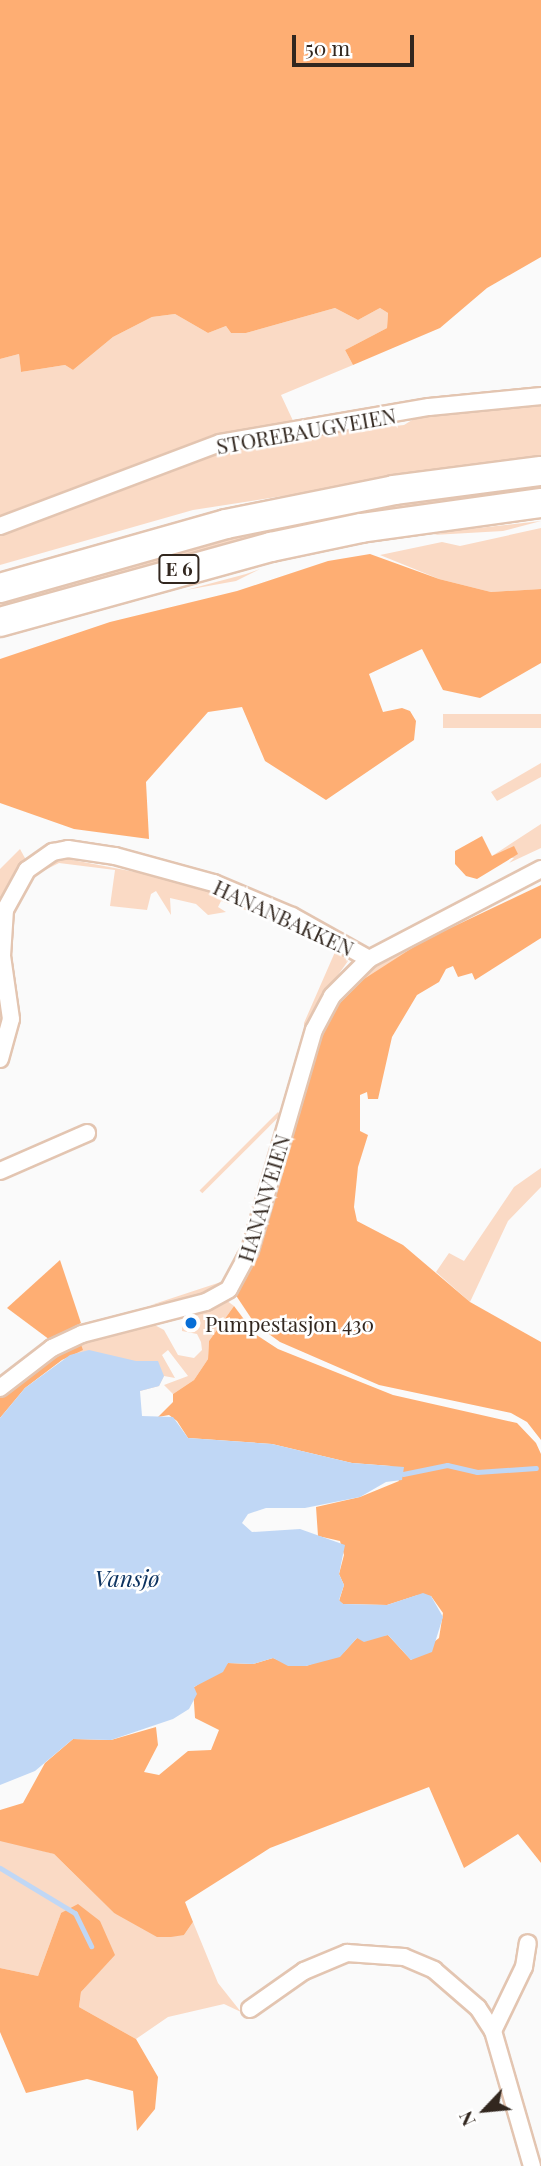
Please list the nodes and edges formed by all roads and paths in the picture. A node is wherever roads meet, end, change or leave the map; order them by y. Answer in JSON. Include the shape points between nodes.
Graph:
{"nodes":[{"id":1,"x":541,"y":396,"type":"edge"},
{"id":2,"x":541,"y":471,"type":"edge"},
{"id":3,"x":541,"y":503,"type":"edge"},
{"id":4,"x":0,"y":526,"type":"edge"},
{"id":5,"x":0,"y":588,"type":"edge"},
{"id":6,"x":0,"y":622,"type":"edge"},
{"id":7,"x":541,"y":869,"type":"edge"},
{"id":8,"x":369,"y":959,"type":"junction"},
{"id":9,"x":0,"y":1059,"type":"edge"},
{"id":10,"x":87,"y":1133,"type":"dead end"},
{"id":11,"x":0,"y":1171,"type":"edge"},
{"id":12,"x":0,"y":1388,"type":"edge"},
{"id":13,"x":528,"y":1943,"type":"dead end"},
{"id":14,"x":250,"y":2009,"type":"dead end"},
{"id":15,"x":493,"y":2032,"type":"junction"},
{"id":16,"x":534,"y":2145,"type":"edge"},
{"id":17,"x":532,"y":2166,"type":"edge"}],
"edges":[{"from":1,"to":4,"type":"street","name":"STOREBAUGVEIEN","via":[[429,407],[220,443]]},
{"from":2,"to":5,"type":"highway","number":"E 6","via":[[394,490],[226,524]]},
{"from":3,"to":6,"type":"highway","number":"E 6","via":[[361,528],[271,547]]},
{"from":7,"to":8,"type":"street","name":"HANANVEIEN"},
{"from":8,"to":9,"type":"street","name":"HANANBAKKEN","via":[[292,916],[214,883],[115,856],[68,849],[53,852],[27,870],[5,910],[2,956],[11,1019]]},
{"from":8,"to":12,"type":"street","name":"HANANVEIEN","via":[[332,996],[314,1030],[250,1250],[229,1289],[206,1302],[82,1334],[52,1348]]},
{"from":10,"to":11,"type":"street"},
{"from":13,"to":15,"type":"street","via":[[524,1967]]},
{"from":14,"to":15,"type":"street","via":[[323,1960],[347,1953],[376,1953],[434,1970],[478,2008]]},
{"from":15,"to":16,"type":"street"},
{"from":16,"to":17,"type":"street"}]}
